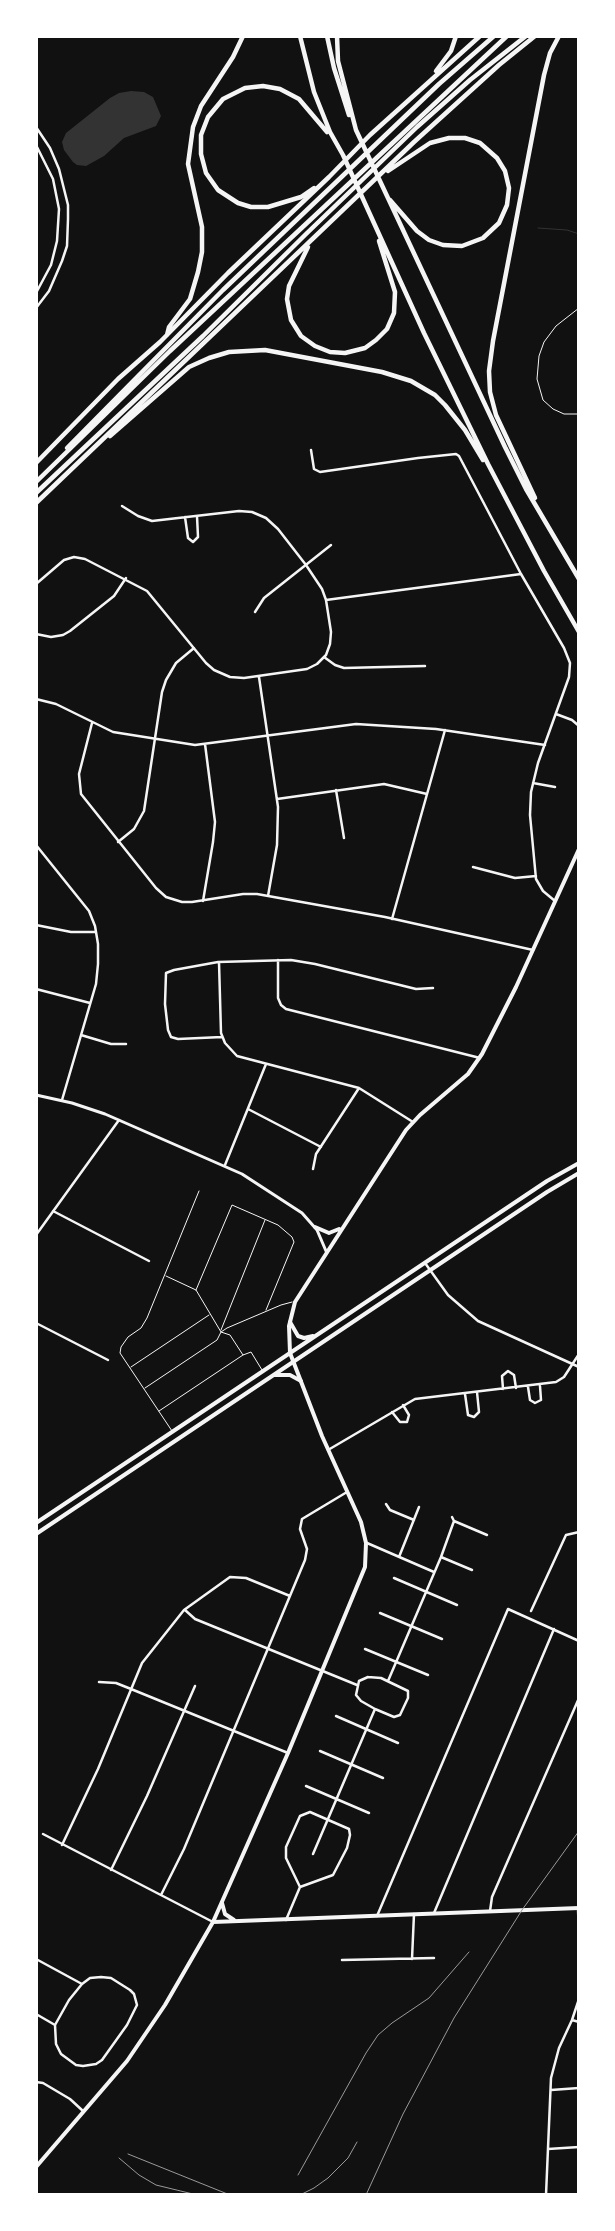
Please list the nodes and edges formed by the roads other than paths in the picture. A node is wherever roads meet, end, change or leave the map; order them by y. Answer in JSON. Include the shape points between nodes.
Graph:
{"nodes":[{"id":1,"x":243,"y":36,"type":"edge"},
{"id":2,"x":301,"y":36,"type":"edge"},
{"id":3,"x":327,"y":36,"type":"edge"},
{"id":4,"x":337,"y":36,"type":"edge"},
{"id":5,"x":456,"y":36,"type":"edge"},
{"id":6,"x":480,"y":36,"type":"edge"},
{"id":7,"x":494,"y":36,"type":"edge"},
{"id":8,"x":507,"y":36,"type":"edge"},
{"id":9,"x":526,"y":36,"type":"edge"},
{"id":10,"x":535,"y":36,"type":"edge"},
{"id":11,"x":559,"y":36,"type":"edge"},
{"id":12,"x":431,"y":79,"type":"junction"},
{"id":13,"x":36,"y":128,"type":"edge"},
{"id":14,"x":356,"y":130,"type":"junction"},
{"id":15,"x":336,"y":143,"type":"junction"},
{"id":16,"x":36,"y":145,"type":"edge"},
{"id":17,"x":329,"y":177,"type":"junction"},
{"id":18,"x":378,"y":177,"type":"junction"},
{"id":19,"x":387,"y":197,"type":"junction"},
{"id":20,"x":372,"y":221,"type":"junction"},
{"id":21,"x":310,"y":242,"type":"junction"},
{"id":22,"x":36,"y":293,"type":"edge"},
{"id":23,"x":36,"y":308,"type":"edge"},
{"id":24,"x":579,"y":308,"type":"edge"},
{"id":25,"x":167,"y":335,"type":"junction"},
{"id":26,"x":579,"y":414,"type":"edge"},
{"id":27,"x":311,"y":450,"type":"dead end"},
{"id":28,"x":86,"y":456,"type":"junction"},
{"id":29,"x":36,"y":463,"type":"edge"},
{"id":30,"x":36,"y":480,"type":"edge"},
{"id":31,"x":36,"y":493,"type":"edge"},
{"id":32,"x":507,"y":502,"type":"junction"},
{"id":33,"x":36,"y":503,"type":"edge"},
{"id":34,"x":122,"y":506,"type":"dead end"},
{"id":35,"x":197,"y":516,"type":"junction"},
{"id":36,"x":185,"y":517,"type":"junction"},
{"id":37,"x":546,"y":522,"type":"junction"},
{"id":38,"x":331,"y":545,"type":"dead end"},
{"id":39,"x":306,"y":564,"type":"junction"},
{"id":40,"x":521,"y":574,"type":"junction"},
{"id":41,"x":126,"y":578,"type":"junction"},
{"id":42,"x":579,"y":579,"type":"edge"},
{"id":43,"x":36,"y":584,"type":"edge"},
{"id":44,"x":326,"y":600,"type":"junction"},
{"id":45,"x":255,"y":612,"type":"dead end"},
{"id":46,"x":579,"y":632,"type":"edge"},
{"id":47,"x":36,"y":634,"type":"edge"},
{"id":48,"x":194,"y":648,"type":"junction"},
{"id":49,"x":324,"y":657,"type":"junction"},
{"id":50,"x":425,"y":666,"type":"dead end"},
{"id":51,"x":259,"y":676,"type":"junction"},
{"id":52,"x":36,"y":699,"type":"edge"},
{"id":53,"x":556,"y":714,"type":"junction"},
{"id":54,"x":92,"y":722,"type":"junction"},
{"id":55,"x":579,"y":726,"type":"edge"},
{"id":56,"x":446,"y":730,"type":"junction"},
{"id":57,"x":267,"y":735,"type":"junction"},
{"id":58,"x":155,"y":739,"type":"junction"},
{"id":59,"x":204,"y":744,"type":"junction"},
{"id":60,"x":545,"y":745,"type":"junction"},
{"id":61,"x":533,"y":783,"type":"junction"},
{"id":62,"x":555,"y":787,"type":"dead end"},
{"id":63,"x":336,"y":790,"type":"junction"},
{"id":64,"x":427,"y":794,"type":"junction"},
{"id":65,"x":277,"y":798,"type":"junction"},
{"id":66,"x":344,"y":838,"type":"dead end"},
{"id":67,"x":118,"y":842,"type":"junction"},
{"id":68,"x":36,"y":845,"type":"edge"},
{"id":69,"x":579,"y":849,"type":"edge"},
{"id":70,"x":474,"y":867,"type":"dead end"},
{"id":71,"x":536,"y":876,"type":"junction"},
{"id":72,"x":268,"y":896,"type":"junction"},
{"id":73,"x":203,"y":901,"type":"junction"},
{"id":74,"x":555,"y":901,"type":"junction"},
{"id":75,"x":392,"y":919,"type":"junction"},
{"id":76,"x":36,"y":925,"type":"edge"},
{"id":77,"x":96,"y":932,"type":"junction"},
{"id":78,"x":533,"y":950,"type":"junction"},
{"id":79,"x":278,"y":960,"type":"junction"},
{"id":80,"x":220,"y":962,"type":"junction"},
{"id":81,"x":433,"y":988,"type":"dead end"},
{"id":82,"x":36,"y":989,"type":"edge"},
{"id":83,"x":90,"y":1003,"type":"junction"},
{"id":84,"x":81,"y":1034,"type":"junction"},
{"id":85,"x":222,"y":1037,"type":"junction"},
{"id":86,"x":126,"y":1044,"type":"dead end"},
{"id":87,"x":480,"y":1058,"type":"junction"},
{"id":88,"x":266,"y":1064,"type":"junction"},
{"id":89,"x":359,"y":1088,"type":"junction"},
{"id":90,"x":36,"y":1095,"type":"edge"},
{"id":91,"x":62,"y":1100,"type":"junction"},
{"id":92,"x":248,"y":1109,"type":"junction"},
{"id":93,"x":119,"y":1120,"type":"junction"},
{"id":94,"x":413,"y":1122,"type":"junction"},
{"id":95,"x":321,"y":1147,"type":"junction"},
{"id":96,"x":579,"y":1162,"type":"edge"},
{"id":97,"x":225,"y":1165,"type":"junction"},
{"id":98,"x":313,"y":1169,"type":"dead end"},
{"id":99,"x":579,"y":1173,"type":"edge"},
{"id":100,"x":199,"y":1191,"type":"dead end"},
{"id":101,"x":53,"y":1211,"type":"junction"},
{"id":102,"x":266,"y":1220,"type":"junction"},
{"id":103,"x":315,"y":1227,"type":"junction"},
{"id":104,"x":341,"y":1228,"type":"junction"},
{"id":105,"x":36,"y":1235,"type":"edge"},
{"id":106,"x":326,"y":1251,"type":"junction"},
{"id":107,"x":149,"y":1261,"type":"dead end"},
{"id":108,"x":425,"y":1263,"type":"junction"},
{"id":109,"x":430,"y":1270,"type":"junction"},
{"id":110,"x":165,"y":1276,"type":"junction"},
{"id":111,"x":196,"y":1290,"type":"junction"},
{"id":112,"x":295,"y":1302,"type":"junction"},
{"id":113,"x":266,"y":1310,"type":"junction"},
{"id":114,"x":209,"y":1314,"type":"junction"},
{"id":115,"x":290,"y":1322,"type":"junction"},
{"id":116,"x":36,"y":1323,"type":"edge"},
{"id":117,"x":220,"y":1332,"type":"junction"},
{"id":118,"x":315,"y":1336,"type":"junction"},
{"id":119,"x":290,"y":1352,"type":"junction"},
{"id":120,"x":579,"y":1354,"type":"edge"},
{"id":121,"x":243,"y":1355,"type":"junction"},
{"id":122,"x":108,"y":1360,"type":"dead end"},
{"id":123,"x":293,"y":1362,"type":"junction"},
{"id":124,"x":572,"y":1364,"type":"junction"},
{"id":125,"x":130,"y":1367,"type":"junction"},
{"id":126,"x":579,"y":1367,"type":"edge"},
{"id":127,"x":263,"y":1371,"type":"junction"},
{"id":128,"x":273,"y":1375,"type":"junction"},
{"id":129,"x":301,"y":1381,"type":"junction"},
{"id":130,"x":540,"y":1386,"type":"junction"},
{"id":131,"x":528,"y":1387,"type":"junction"},
{"id":132,"x":145,"y":1388,"type":"junction"},
{"id":133,"x":516,"y":1388,"type":"junction"},
{"id":134,"x":503,"y":1389,"type":"junction"},
{"id":135,"x":477,"y":1392,"type":"junction"},
{"id":136,"x":465,"y":1393,"type":"junction"},
{"id":137,"x":403,"y":1405,"type":"junction"},
{"id":138,"x":159,"y":1411,"type":"junction"},
{"id":139,"x":392,"y":1412,"type":"junction"},
{"id":140,"x":172,"y":1432,"type":"junction"},
{"id":141,"x":328,"y":1450,"type":"junction"},
{"id":142,"x":347,"y":1492,"type":"junction"},
{"id":143,"x":386,"y":1504,"type":"dead end"},
{"id":144,"x":419,"y":1507,"type":"dead end"},
{"id":145,"x":452,"y":1516,"type":"dead end"},
{"id":146,"x":414,"y":1520,"type":"junction"},
{"id":147,"x":454,"y":1521,"type":"junction"},
{"id":148,"x":36,"y":1522,"type":"edge"},
{"id":149,"x":579,"y":1532,"type":"edge"},
{"id":150,"x":36,"y":1534,"type":"edge"},
{"id":151,"x":487,"y":1535,"type":"dead end"},
{"id":152,"x":366,"y":1543,"type":"junction"},
{"id":153,"x":399,"y":1557,"type":"junction"},
{"id":154,"x":441,"y":1557,"type":"junction"},
{"id":155,"x":472,"y":1570,"type":"dead end"},
{"id":156,"x":434,"y":1572,"type":"junction"},
{"id":157,"x":394,"y":1578,"type":"dead end"},
{"id":158,"x":426,"y":1592,"type":"junction"},
{"id":159,"x":290,"y":1596,"type":"junction"},
{"id":160,"x":457,"y":1605,"type":"dead end"},
{"id":161,"x":184,"y":1610,"type":"junction"},
{"id":162,"x":531,"y":1611,"type":"dead end"},
{"id":163,"x":380,"y":1613,"type":"dead end"},
{"id":164,"x":410,"y":1626,"type":"junction"},
{"id":165,"x":554,"y":1629,"type":"junction"},
{"id":166,"x":442,"y":1639,"type":"dead end"},
{"id":167,"x":579,"y":1641,"type":"edge"},
{"id":168,"x":267,"y":1648,"type":"junction"},
{"id":169,"x":365,"y":1649,"type":"dead end"},
{"id":170,"x":396,"y":1661,"type":"junction"},
{"id":171,"x":323,"y":1672,"type":"junction"},
{"id":172,"x":428,"y":1675,"type":"dead end"},
{"id":173,"x":388,"y":1681,"type":"junction"},
{"id":174,"x":99,"y":1682,"type":"dead end"},
{"id":175,"x":357,"y":1685,"type":"junction"},
{"id":176,"x":194,"y":1686,"type":"dead end"},
{"id":177,"x":131,"y":1689,"type":"junction"},
{"id":178,"x":579,"y":1698,"type":"edge"},
{"id":179,"x":376,"y":1709,"type":"junction"},
{"id":180,"x":183,"y":1711,"type":"junction"},
{"id":181,"x":336,"y":1716,"type":"dead end"},
{"id":182,"x":367,"y":1729,"type":"junction"},
{"id":183,"x":234,"y":1732,"type":"junction"},
{"id":184,"x":398,"y":1744,"type":"dead end"},
{"id":185,"x":320,"y":1751,"type":"dead end"},
{"id":186,"x":288,"y":1753,"type":"junction"},
{"id":187,"x":352,"y":1765,"type":"junction"},
{"id":188,"x":383,"y":1778,"type":"dead end"},
{"id":189,"x":306,"y":1786,"type":"dead end"},
{"id":190,"x":337,"y":1799,"type":"junction"},
{"id":191,"x":369,"y":1813,"type":"dead end"},
{"id":192,"x":328,"y":1819,"type":"junction"},
{"id":193,"x":43,"y":1834,"type":"dead end"},
{"id":194,"x":62,"y":1845,"type":"junction"},
{"id":195,"x":314,"y":1854,"type":"dead end"},
{"id":196,"x":111,"y":1870,"type":"junction"},
{"id":197,"x":300,"y":1887,"type":"junction"},
{"id":198,"x":161,"y":1896,"type":"junction"},
{"id":199,"x":222,"y":1902,"type":"junction"},
{"id":200,"x":578,"y":1908,"type":"edge"},
{"id":201,"x":490,"y":1910,"type":"junction"},
{"id":202,"x":434,"y":1913,"type":"junction"},
{"id":203,"x":414,"y":1914,"type":"junction"},
{"id":204,"x":377,"y":1916,"type":"junction"},
{"id":205,"x":286,"y":1920,"type":"junction"},
{"id":206,"x":236,"y":1921,"type":"junction"},
{"id":207,"x":213,"y":1922,"type":"junction"},
{"id":208,"x":579,"y":1940,"type":"edge"},
{"id":209,"x":434,"y":1958,"type":"dead end"},
{"id":210,"x":36,"y":1959,"type":"edge"},
{"id":211,"x":412,"y":1959,"type":"junction"},
{"id":212,"x":342,"y":1960,"type":"dead end"},
{"id":213,"x":82,"y":1984,"type":"junction"},
{"id":214,"x":579,"y":1999,"type":"edge"},
{"id":215,"x":36,"y":2014,"type":"edge"},
{"id":216,"x":572,"y":2020,"type":"junction"},
{"id":217,"x":579,"y":2022,"type":"edge"},
{"id":218,"x":55,"y":2025,"type":"junction"},
{"id":219,"x":36,"y":2082,"type":"edge"},
{"id":220,"x":579,"y":2088,"type":"edge"},
{"id":221,"x":551,"y":2090,"type":"junction"},
{"id":222,"x":84,"y":2112,"type":"junction"},
{"id":223,"x":579,"y":2147,"type":"edge"},
{"id":224,"x":548,"y":2149,"type":"junction"},
{"id":225,"x":36,"y":2167,"type":"edge"},
{"id":226,"x":546,"y":2195,"type":"edge"}],
"edges":[{"from":1,"to":25,"type":"highway","via":[[192,127],[188,164],[202,227],[202,252],[190,299],[169,327]]},
{"from":2,"to":15,"type":"highway","via":[[309,75]]},
{"from":3,"to":14,"type":"highway","via":[[342,96]]},
{"from":4,"to":14,"type":"highway","via":[[338,61]]},
{"from":5,"to":12,"type":"highway","via":[[451,51]]},
{"from":6,"to":12,"type":"highway"},
{"from":7,"to":30,"type":"highway","via":[[439,84],[223,290]]},
{"from":8,"to":30,"type":"highway"},
{"from":9,"to":31,"type":"highway","via":[[470,80],[410,134],[304,234],[204,336]]},
{"from":10,"to":18,"type":"highway","via":[[466,94]]},
{"from":11,"to":37,"type":"highway","via":[[544,75],[489,371],[496,415]]},
{"from":12,"to":17,"type":"highway"},
{"from":13,"to":23,"type":"street","via":[[60,170],[68,219],[67,246],[62,261]]},
{"from":14,"to":19,"type":"highway"},
{"from":15,"to":17,"type":"highway","via":[[299,99],[280,89],[263,86],[245,88],[224,99],[208,117],[201,135],[202,160],[209,178],[222,194],[246,206],[279,205],[301,197]]},
{"from":15,"to":20,"type":"highway"},
{"from":16,"to":22,"type":"street","via":[[53,179],[59,209],[57,241],[51,265]]},
{"from":17,"to":25,"type":"highway"},
{"from":18,"to":19,"type":"highway","via":[[430,143],[461,138],[480,143],[492,152],[502,166],[509,188],[508,205],[499,223],[484,238],[462,246],[429,240]]},
{"from":18,"to":21,"type":"highway"},
{"from":19,"to":37,"type":"highway","via":[[472,380]]},
{"from":20,"to":21,"type":"highway","via":[[395,292],[395,306],[383,334],[358,350],[338,353],[321,349],[301,336],[291,320],[287,299],[289,286]]},
{"from":20,"to":32,"type":"highway"},
{"from":21,"to":28,"type":"highway"},
{"from":24,"to":26,"type":"lane","via":[[556,326],[544,342],[537,379],[543,400],[553,409],[564,414]]},
{"from":25,"to":29,"type":"highway","via":[[118,379]]},
{"from":27,"to":40,"type":"street","via":[[316,472],[458,455]]},
{"from":28,"to":32,"type":"highway","via":[[189,368],[229,352],[265,350],[382,372],[423,388],[445,405],[465,430]]},
{"from":28,"to":33,"type":"highway"},
{"from":32,"to":46,"type":"highway"},
{"from":34,"to":36,"type":"street","via":[[149,520]]},
{"from":35,"to":36,"type":"street"},
{"from":35,"to":36,"type":"street","via":[[198,537],[193,542],[188,538]]},
{"from":35,"to":39,"type":"street","via":[[243,511],[262,516],[278,529]]},
{"from":37,"to":42,"type":"highway"},
{"from":38,"to":39,"type":"street"},
{"from":39,"to":44,"type":"street"},
{"from":39,"to":45,"type":"street","via":[[264,598]]},
{"from":40,"to":44,"type":"street"},
{"from":40,"to":53,"type":"street","via":[[569,658],[569,677]]},
{"from":41,"to":43,"type":"street","via":[[74,557],[62,561]]},
{"from":41,"to":47,"type":"street","via":[[114,596],[70,631],[51,637]]},
{"from":41,"to":48,"type":"street","via":[[154,598]]},
{"from":44,"to":49,"type":"street","via":[[331,636]]},
{"from":48,"to":51,"type":"street","via":[[210,666],[224,675]]},
{"from":48,"to":58,"type":"street","via":[[176,663],[166,680]]},
{"from":49,"to":50,"type":"street","via":[[344,668]]},
{"from":49,"to":51,"type":"street","via":[[307,669]]},
{"from":51,"to":57,"type":"street"},
{"from":52,"to":54,"type":"street","via":[[56,704]]},
{"from":53,"to":55,"type":"street"},
{"from":53,"to":60,"type":"street"},
{"from":54,"to":58,"type":"street","via":[[113,732]]},
{"from":54,"to":67,"type":"street","via":[[79,786],[86,802]]},
{"from":56,"to":57,"type":"street","via":[[356,724]]},
{"from":56,"to":60,"type":"street"},
{"from":56,"to":64,"type":"street"},
{"from":57,"to":59,"type":"street"},
{"from":57,"to":65,"type":"street"},
{"from":58,"to":59,"type":"street"},
{"from":58,"to":67,"type":"street","via":[[142,816],[134,829]]},
{"from":59,"to":73,"type":"street","via":[[215,822]]},
{"from":60,"to":61,"type":"street"},
{"from":61,"to":62,"type":"street"},
{"from":61,"to":71,"type":"street","via":[[530,816]]},
{"from":63,"to":64,"type":"street","via":[[384,784]]},
{"from":63,"to":65,"type":"street"},
{"from":63,"to":66,"type":"street"},
{"from":64,"to":75,"type":"street"},
{"from":65,"to":72,"type":"street","via":[[279,825]]},
{"from":67,"to":73,"type":"street","via":[[166,897],[182,902]]},
{"from":68,"to":77,"type":"street","via":[[82,900]]},
{"from":69,"to":74,"type":"main road"},
{"from":70,"to":71,"type":"street","via":[[515,878]]},
{"from":71,"to":74,"type":"street","via":[[543,892]]},
{"from":72,"to":73,"type":"street","via":[[243,894]]},
{"from":72,"to":75,"type":"street"},
{"from":74,"to":78,"type":"main road"},
{"from":75,"to":78,"type":"street"},
{"from":76,"to":77,"type":"street","via":[[72,932]]},
{"from":77,"to":83,"type":"street","via":[[98,964]]},
{"from":78,"to":87,"type":"main road"},
{"from":79,"to":80,"type":"street"},
{"from":79,"to":81,"type":"street","via":[[301,961],[416,989]]},
{"from":79,"to":87,"type":"street","via":[[278,998],[286,1009]]},
{"from":80,"to":85,"type":"street"},
{"from":80,"to":85,"type":"street","via":[[169,972],[165,975],[165,987],[171,1037]]},
{"from":82,"to":83,"type":"street"},
{"from":83,"to":84,"type":"street"},
{"from":84,"to":86,"type":"street","via":[[112,1044]]},
{"from":84,"to":91,"type":"street"},
{"from":85,"to":88,"type":"street","via":[[236,1056]]},
{"from":87,"to":94,"type":"main road","via":[[459,1083]]},
{"from":88,"to":89,"type":"street"},
{"from":88,"to":92,"type":"street"},
{"from":89,"to":94,"type":"street"},
{"from":89,"to":95,"type":"street"},
{"from":90,"to":91,"type":"street"},
{"from":91,"to":93,"type":"street"},
{"from":92,"to":95,"type":"street"},
{"from":92,"to":97,"type":"street"},
{"from":93,"to":97,"type":"street"},
{"from":93,"to":101,"type":"street"},
{"from":94,"to":104,"type":"main road"},
{"from":95,"to":98,"type":"street"},
{"from":96,"to":108,"type":"main road"},
{"from":97,"to":103,"type":"street","via":[[289,1203]]},
{"from":99,"to":109,"type":"main road"},
{"from":100,"to":110,"type":"lane"},
{"from":101,"to":105,"type":"street"},
{"from":101,"to":107,"type":"street"},
{"from":102,"to":111,"type":"lane","via":[[232,1205]]},
{"from":102,"to":113,"type":"lane","via":[[285,1230],[294,1242]]},
{"from":102,"to":117,"type":"lane"},
{"from":103,"to":104,"type":"main road","via":[[330,1233]]},
{"from":103,"to":106,"type":"street"},
{"from":104,"to":106,"type":"main road"},
{"from":106,"to":112,"type":"main road"},
{"from":108,"to":109,"type":"street"},
{"from":108,"to":118,"type":"main road"},
{"from":109,"to":123,"type":"main road"},
{"from":109,"to":124,"type":"street","via":[[448,1295],[478,1321]]},
{"from":110,"to":111,"type":"lane"},
{"from":110,"to":125,"type":"lane","via":[[145,1322],[121,1347],[120,1353]]},
{"from":111,"to":114,"type":"lane"},
{"from":112,"to":113,"type":"lane"},
{"from":112,"to":115,"type":"main road"},
{"from":113,"to":117,"type":"lane"},
{"from":114,"to":117,"type":"lane"},
{"from":114,"to":125,"type":"lane"},
{"from":115,"to":118,"type":"main road","via":[[298,1336]]},
{"from":115,"to":119,"type":"main road"},
{"from":116,"to":122,"type":"street"},
{"from":117,"to":121,"type":"lane","via":[[230,1335]]},
{"from":117,"to":132,"type":"lane","via":[[217,1340]]},
{"from":118,"to":119,"type":"main road"},
{"from":119,"to":123,"type":"main road"},
{"from":119,"to":127,"type":"main road"},
{"from":120,"to":124,"type":"street"},
{"from":121,"to":127,"type":"lane","via":[[251,1352]]},
{"from":121,"to":138,"type":"lane"},
{"from":123,"to":128,"type":"main road"},
{"from":123,"to":129,"type":"main road"},
{"from":124,"to":126,"type":"street"},
{"from":124,"to":130,"type":"street","via":[[564,1377]]},
{"from":125,"to":132,"type":"lane"},
{"from":127,"to":140,"type":"main road"},
{"from":128,"to":129,"type":"main road","via":[[288,1375]]},
{"from":128,"to":150,"type":"main road"},
{"from":129,"to":141,"type":"main road"},
{"from":130,"to":131,"type":"street"},
{"from":130,"to":131,"type":"street","via":[[540,1400],[535,1402],[530,1400]]},
{"from":131,"to":133,"type":"street"},
{"from":132,"to":138,"type":"lane"},
{"from":133,"to":134,"type":"street"},
{"from":133,"to":134,"type":"street","via":[[514,1375],[508,1371],[502,1376]]},
{"from":134,"to":135,"type":"street"},
{"from":135,"to":136,"type":"street"},
{"from":135,"to":136,"type":"street","via":[[479,1412],[474,1417],[467,1413]]},
{"from":136,"to":137,"type":"street","via":[[421,1398]]},
{"from":137,"to":139,"type":"street"},
{"from":137,"to":139,"type":"street","via":[[408,1415],[407,1422],[400,1422]]},
{"from":138,"to":140,"type":"lane"},
{"from":139,"to":141,"type":"street"},
{"from":140,"to":148,"type":"main road"},
{"from":141,"to":142,"type":"main road"},
{"from":142,"to":152,"type":"main road","via":[[361,1522]]},
{"from":142,"to":159,"type":"street","via":[[302,1519],[300,1531],[307,1554]]},
{"from":143,"to":146,"type":"street","via":[[390,1510]]},
{"from":144,"to":146,"type":"street"},
{"from":145,"to":147,"type":"street"},
{"from":146,"to":153,"type":"street"},
{"from":147,"to":151,"type":"street"},
{"from":147,"to":154,"type":"street"},
{"from":149,"to":162,"type":"street","via":[[566,1535]]},
{"from":152,"to":153,"type":"street"},
{"from":152,"to":171,"type":"main road","via":[[365,1567]]},
{"from":153,"to":156,"type":"street"},
{"from":154,"to":155,"type":"street"},
{"from":154,"to":156,"type":"street"},
{"from":156,"to":158,"type":"street"},
{"from":157,"to":158,"type":"street"},
{"from":158,"to":160,"type":"street"},
{"from":158,"to":164,"type":"street"},
{"from":159,"to":161,"type":"street","via":[[246,1578],[230,1577]]},
{"from":159,"to":168,"type":"street"},
{"from":161,"to":168,"type":"street","via":[[195,1619]]},
{"from":161,"to":177,"type":"street","via":[[142,1663]]},
{"from":163,"to":164,"type":"street"},
{"from":164,"to":166,"type":"street"},
{"from":164,"to":170,"type":"street"},
{"from":165,"to":167,"type":"street"},
{"from":165,"to":202,"type":"street"},
{"from":165,"to":204,"type":"street","via":[[508,1609]]},
{"from":168,"to":171,"type":"street"},
{"from":168,"to":183,"type":"street"},
{"from":169,"to":170,"type":"street"},
{"from":170,"to":172,"type":"street"},
{"from":170,"to":173,"type":"street"},
{"from":171,"to":175,"type":"street"},
{"from":171,"to":186,"type":"main road"},
{"from":173,"to":175,"type":"street","via":[[368,1677]]},
{"from":173,"to":179,"type":"street","via":[[408,1691],[405,1705],[400,1715],[394,1717]]},
{"from":174,"to":177,"type":"street","via":[[116,1683]]},
{"from":175,"to":179,"type":"street","via":[[356,1695]]},
{"from":176,"to":180,"type":"street"},
{"from":177,"to":180,"type":"street"},
{"from":177,"to":194,"type":"street"},
{"from":178,"to":201,"type":"street","via":[[492,1897]]},
{"from":179,"to":182,"type":"street"},
{"from":180,"to":183,"type":"street"},
{"from":180,"to":196,"type":"street"},
{"from":181,"to":182,"type":"street"},
{"from":182,"to":184,"type":"street"},
{"from":182,"to":187,"type":"street"},
{"from":183,"to":186,"type":"street"},
{"from":183,"to":198,"type":"street"},
{"from":185,"to":187,"type":"street"},
{"from":186,"to":199,"type":"main road"},
{"from":187,"to":188,"type":"street"},
{"from":187,"to":190,"type":"street"},
{"from":189,"to":190,"type":"street"},
{"from":190,"to":191,"type":"street"},
{"from":190,"to":192,"type":"street"},
{"from":192,"to":195,"type":"street"},
{"from":192,"to":197,"type":"street","via":[[306,1812],[300,1816],[286,1847],[286,1858]]},
{"from":192,"to":197,"type":"street","via":[[348,1829],[347,1848],[333,1875]]},
{"from":193,"to":194,"type":"street"},
{"from":194,"to":196,"type":"street"},
{"from":196,"to":198,"type":"street"},
{"from":197,"to":205,"type":"street"},
{"from":198,"to":207,"type":"street"},
{"from":199,"to":206,"type":"main road","via":[[226,1915]]},
{"from":199,"to":207,"type":"main road"},
{"from":200,"to":201,"type":"main road"},
{"from":200,"to":208,"type":"street"},
{"from":201,"to":202,"type":"main road"},
{"from":202,"to":203,"type":"main road"},
{"from":203,"to":204,"type":"main road"},
{"from":203,"to":211,"type":"street"},
{"from":204,"to":205,"type":"main road"},
{"from":205,"to":206,"type":"main road"},
{"from":206,"to":207,"type":"main road"},
{"from":207,"to":222,"type":"main road","via":[[147,2034]]},
{"from":209,"to":211,"type":"street"},
{"from":210,"to":213,"type":"street"},
{"from":211,"to":212,"type":"street"},
{"from":213,"to":218,"type":"street"},
{"from":213,"to":218,"type":"street","via":[[90,1978],[106,1977],[130,1990],[137,2005],[127,2025],[102,2060],[83,2066],[60,2054]]},
{"from":214,"to":216,"type":"street"},
{"from":215,"to":218,"type":"street"},
{"from":216,"to":217,"type":"street"},
{"from":216,"to":221,"type":"street","via":[[559,2048]]},
{"from":219,"to":222,"type":"street","via":[[69,2098]]},
{"from":220,"to":221,"type":"street"},
{"from":221,"to":224,"type":"street"},
{"from":222,"to":225,"type":"main road"},
{"from":223,"to":224,"type":"street"},
{"from":224,"to":226,"type":"street"}]}
